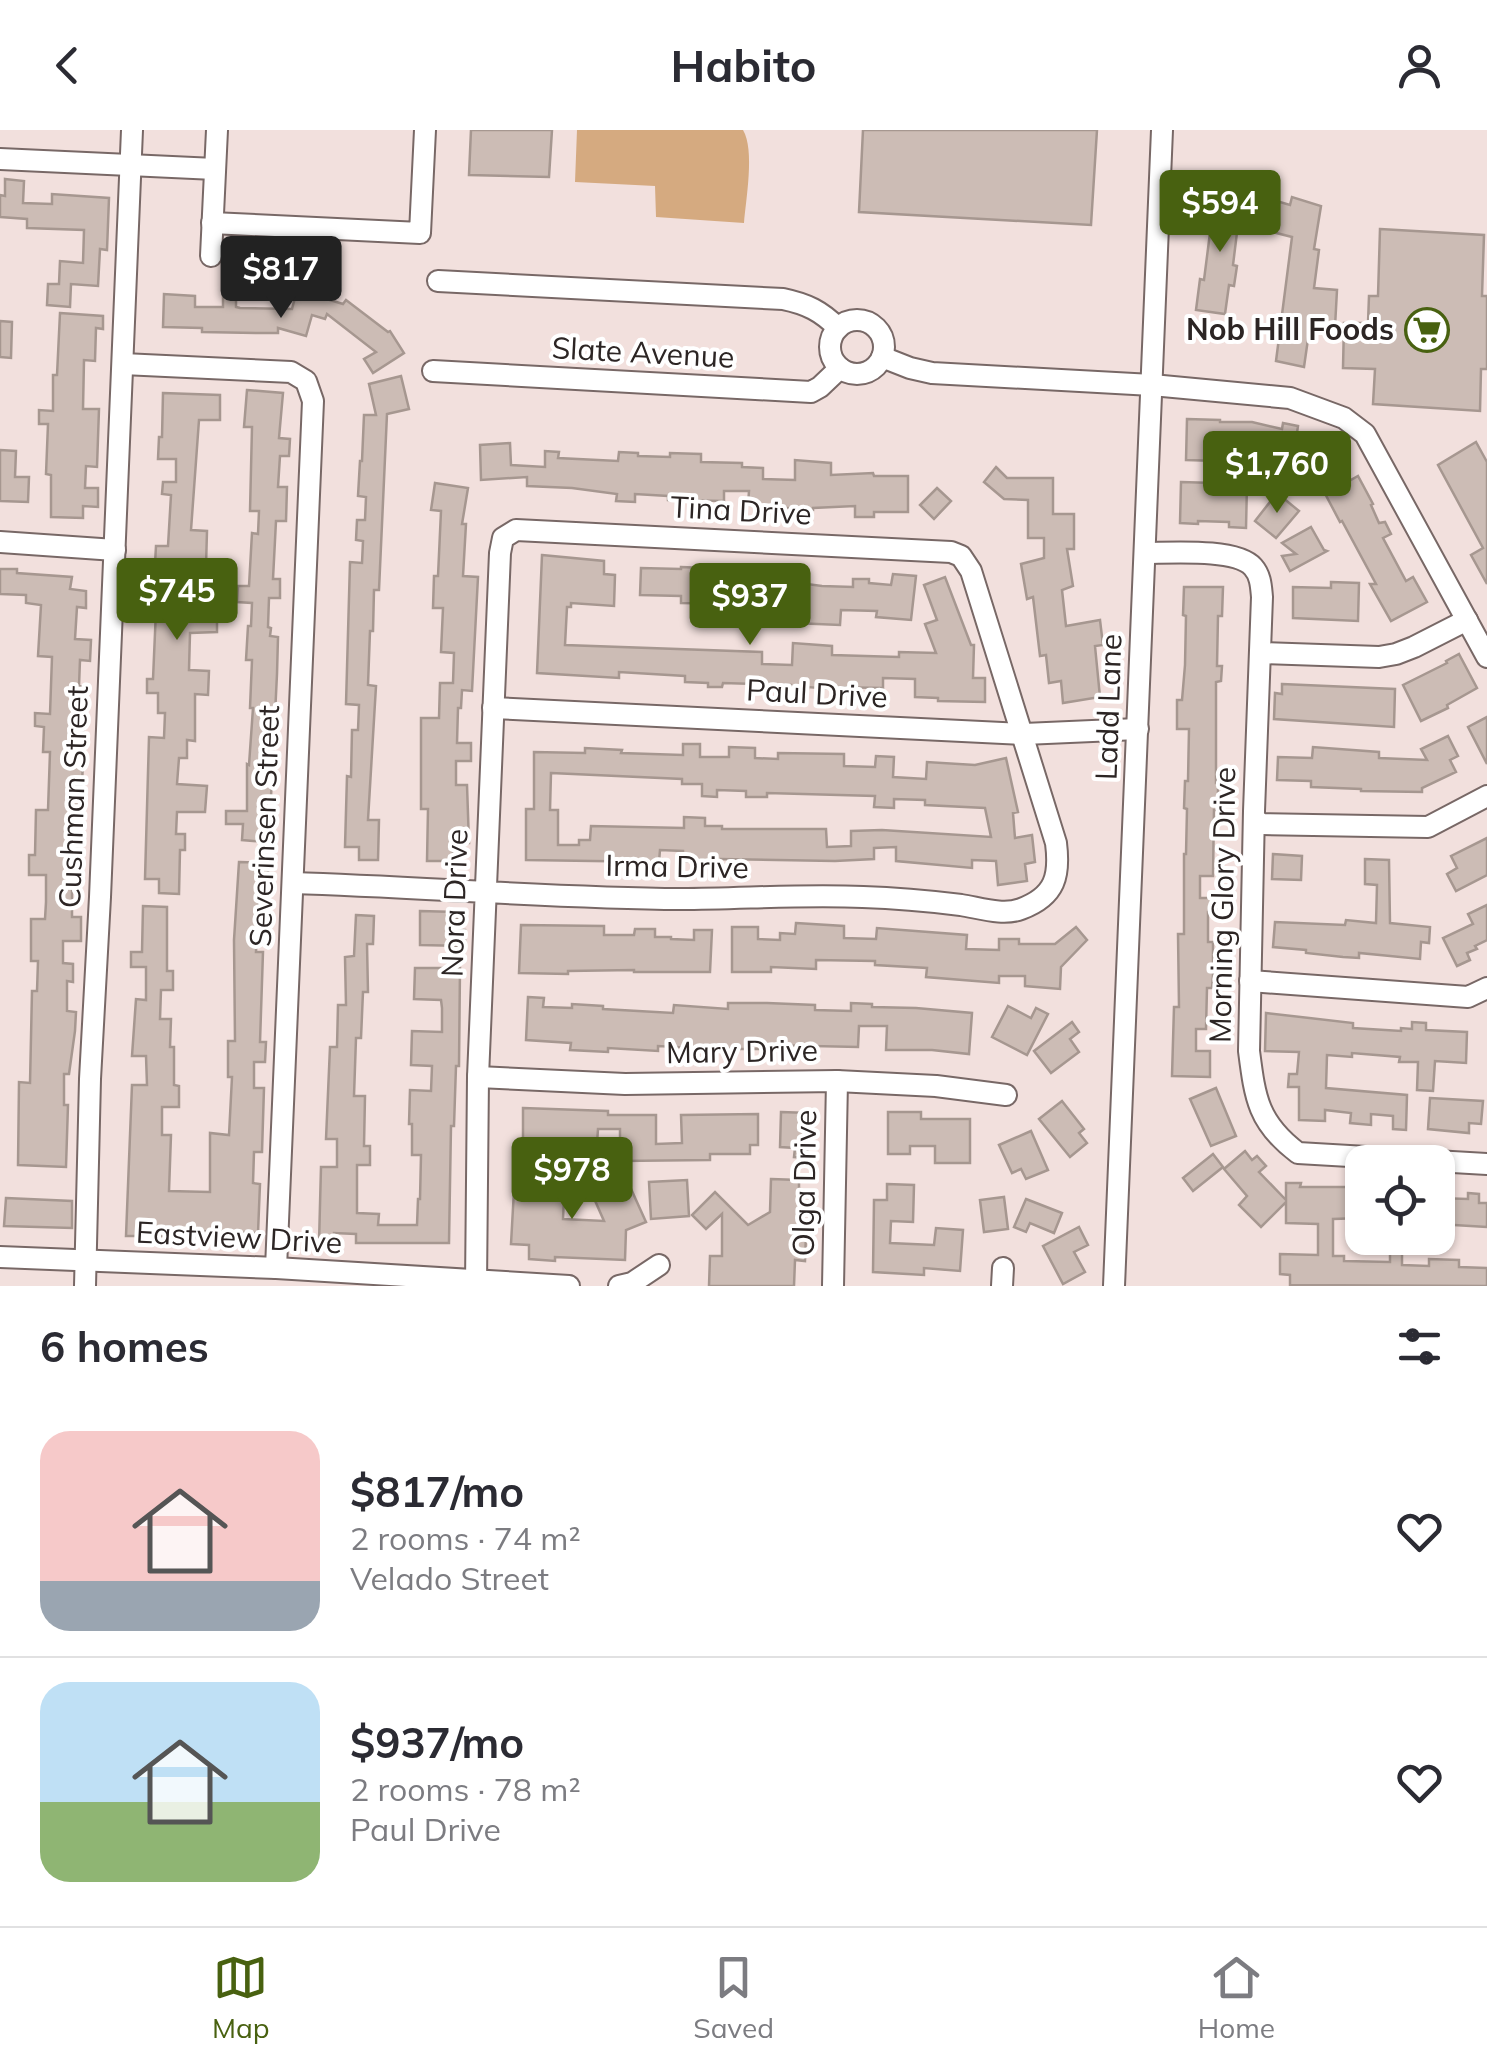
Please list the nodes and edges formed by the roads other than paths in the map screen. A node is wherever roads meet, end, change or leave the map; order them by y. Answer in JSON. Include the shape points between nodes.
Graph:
{"nodes":[{"id":1,"x":132,"y":130,"type":"edge"},
{"id":2,"x":217,"y":130,"type":"edge"},
{"id":3,"x":425,"y":130,"type":"edge"},
{"id":4,"x":1162,"y":130,"type":"edge"},
{"id":5,"x":0,"y":160,"type":"edge"},
{"id":6,"x":130,"y":166,"type":"junction"},
{"id":7,"x":215,"y":169,"type":"junction"},
{"id":8,"x":212,"y":224,"type":"junction"},
{"id":9,"x":211,"y":256,"type":"dead end"},
{"id":10,"x":438,"y":281,"type":"dead end"},
{"id":11,"x":838,"y":328,"type":"junction"},
{"id":12,"x":882,"y":357,"type":"junction"},
{"id":13,"x":122,"y":364,"type":"junction"},
{"id":14,"x":840,"y":368,"type":"junction"},
{"id":15,"x":433,"y":370,"type":"dead end"},
{"id":16,"x":1152,"y":385,"type":"junction"},
{"id":17,"x":516,"y":530,"type":"joint"},
{"id":18,"x":0,"y":542,"type":"edge"},
{"id":19,"x":114,"y":550,"type":"junction"},
{"id":20,"x":1145,"y":552,"type":"junction"},
{"id":21,"x":1467,"y":620,"type":"junction"},
{"id":22,"x":1260,"y":653,"type":"junction"},
{"id":23,"x":1487,"y":657,"type":"edge"},
{"id":24,"x":493,"y":708,"type":"junction"},
{"id":25,"x":1138,"y":729,"type":"junction"},
{"id":26,"x":1024,"y":734,"type":"junction"},
{"id":27,"x":1487,"y":796,"type":"edge"},
{"id":28,"x":1254,"y":819,"type":"junction"},
{"id":29,"x":293,"y":883,"type":"junction"},
{"id":30,"x":485,"y":892,"type":"junction"},
{"id":31,"x":1250,"y":981,"type":"junction"},
{"id":32,"x":1487,"y":988,"type":"edge"},
{"id":33,"x":478,"y":1077,"type":"junction"},
{"id":34,"x":837,"y":1081,"type":"junction"},
{"id":35,"x":1006,"y":1095,"type":"dead end"},
{"id":36,"x":1487,"y":1164,"type":"edge"},
{"id":37,"x":0,"y":1257,"type":"edge"},
{"id":38,"x":86,"y":1261,"type":"junction"},
{"id":39,"x":658,"y":1264,"type":"dead end"},
{"id":40,"x":276,"y":1268,"type":"junction"},
{"id":41,"x":476,"y":1283,"type":"edge"},
{"id":42,"x":86,"y":1286,"type":"edge"},
{"id":43,"x":569,"y":1286,"type":"edge"},
{"id":44,"x":619,"y":1286,"type":"edge"},
{"id":45,"x":833,"y":1286,"type":"edge"},
{"id":46,"x":1114,"y":1286,"type":"edge"}],
"edges":[{"from":1,"to":6,"type":"street","name":"Cushman Street"},
{"from":2,"to":7,"type":"street"},
{"from":3,"to":8,"type":"street","via":[[420,234]]},
{"from":4,"to":16,"type":"street","name":"Ladd Lane"},
{"from":5,"to":6,"type":"street"},
{"from":6,"to":7,"type":"street"},
{"from":6,"to":13,"type":"street","name":"Cushman Street"},
{"from":7,"to":8,"type":"street"},
{"from":8,"to":9,"type":"street"},
{"from":10,"to":11,"type":"street","via":[[783,299],[813,307]]},
{"from":11,"to":12,"type":"street","via":[[854,320],[872,325],[882,339]]},
{"from":11,"to":14,"type":"street","via":[[830,344]]},
{"from":12,"to":14,"type":"street","via":[[864,373]]},
{"from":12,"to":16,"type":"street","via":[[932,374]]},
{"from":13,"to":19,"type":"street","name":"Cushman Street"},
{"from":13,"to":29,"type":"street","name":"Severinsen Street","via":[[292,372],[310,388]]},
{"from":14,"to":15,"type":"street","name":"Slate Avenue","via":[[811,392]]},
{"from":16,"to":20,"type":"street","name":"Ladd Lane"},
{"from":16,"to":21,"type":"street","via":[[1290,398],[1332,412],[1365,434]]},
{"from":17,"to":24,"type":"street","name":"Nora Drive","via":[[501,545]]},
{"from":17,"to":26,"type":"street","name":"Tina Drive","via":[[961,556],[972,570]]},
{"from":18,"to":19,"type":"street"},
{"from":19,"to":38,"type":"street","name":"Cushman Street"},
{"from":20,"to":22,"type":"street","name":"Morning Glory Drive","via":[[1228,556],[1250,564],[1262,598]]},
{"from":20,"to":25,"type":"street","name":"Ladd Lane"},
{"from":21,"to":22,"type":"street","via":[[1396,654]]},
{"from":21,"to":23,"type":"street"},
{"from":22,"to":28,"type":"street","name":"Morning Glory Drive"},
{"from":24,"to":26,"type":"street","name":"Paul Drive"},
{"from":24,"to":30,"type":"street","name":"Nora Drive"},
{"from":25,"to":26,"type":"street","name":"Paul Drive"},
{"from":25,"to":46,"type":"street","name":"Ladd Lane"},
{"from":26,"to":30,"type":"street","name":"Irma Drive","via":[[1056,842],[1058,872],[1052,886],[1024,908],[1008,912],[867,897]]},
{"from":27,"to":28,"type":"street","via":[[1428,827]]},
{"from":28,"to":31,"type":"street","name":"Morning Glory Drive"},
{"from":29,"to":30,"type":"street","name":"Irma Drive"},
{"from":29,"to":40,"type":"street","name":"Severinsen Street"},
{"from":30,"to":33,"type":"street","name":"Nora Drive"},
{"from":31,"to":32,"type":"street","via":[[1468,997]]},
{"from":31,"to":36,"type":"street","name":"Morning Glory Drive","via":[[1254,1087],[1262,1115],[1283,1142],[1298,1153]]},
{"from":33,"to":34,"type":"street","name":"Mary Drive","via":[[625,1084]]},
{"from":33,"to":41,"type":"street","name":"Nora Drive"},
{"from":34,"to":35,"type":"street","name":"Mary Drive"},
{"from":34,"to":45,"type":"street","name":"Olga Drive"},
{"from":37,"to":38,"type":"street","name":"Eastview Drive"},
{"from":38,"to":40,"type":"street","name":"Eastview Drive"},
{"from":38,"to":42,"type":"street","name":"Cushman Street"},
{"from":39,"to":44,"type":"street"},
{"from":40,"to":41,"type":"street","name":"Eastview Drive"},
{"from":41,"to":43,"type":"street","name":"Eastview Drive"}]}
